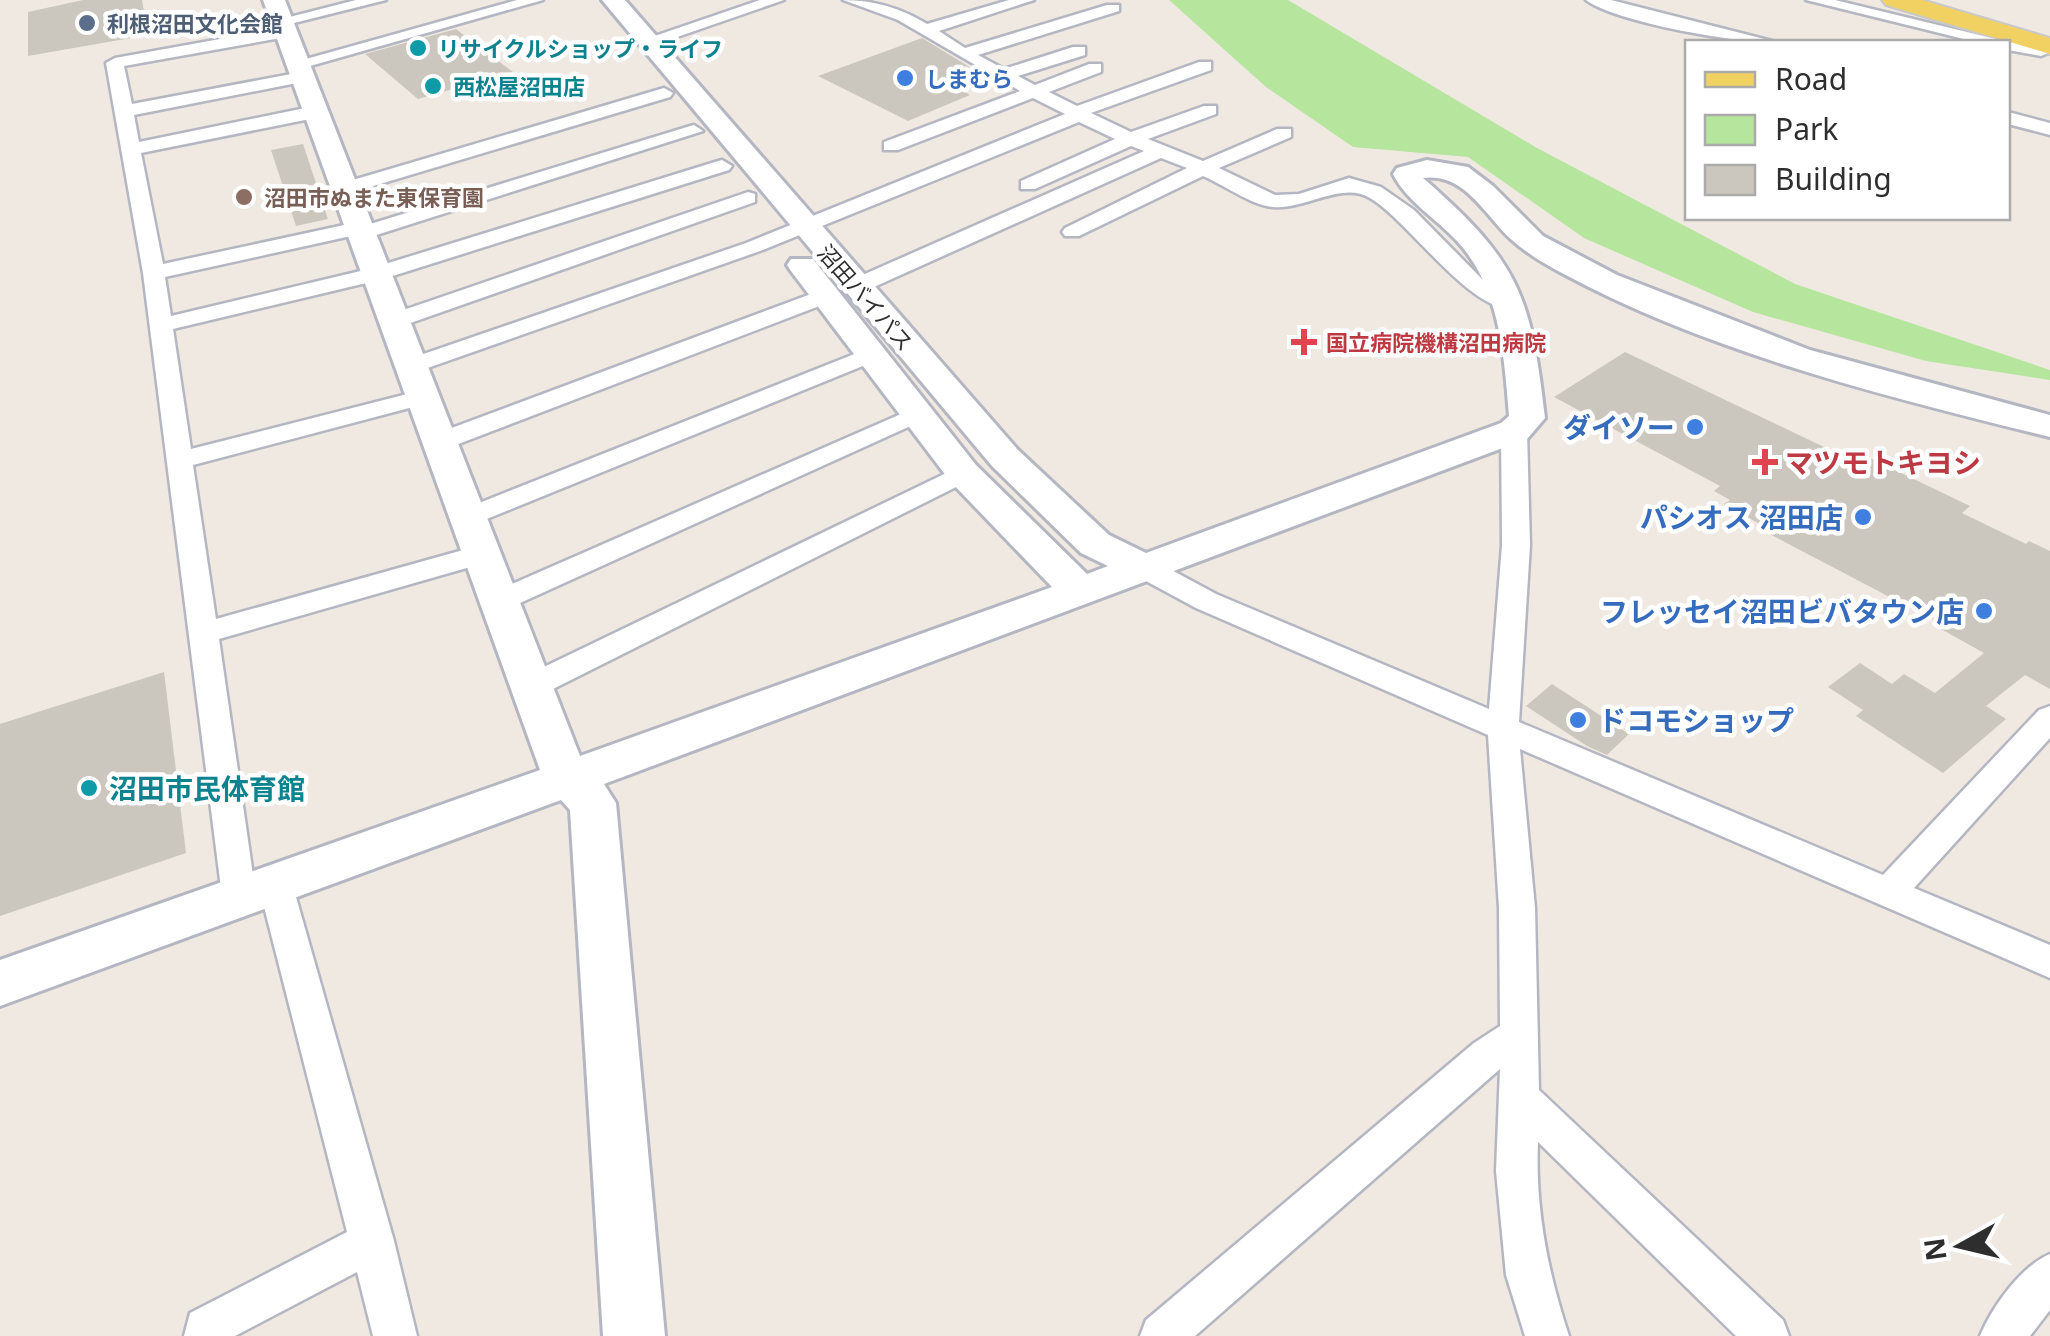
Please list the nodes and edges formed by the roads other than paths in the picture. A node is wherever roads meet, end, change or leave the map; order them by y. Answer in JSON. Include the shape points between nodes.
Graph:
{"nodes":[{"id":1,"x":378,"y":0,"type":"edge"},
{"id":2,"x":535,"y":0,"type":"edge"},
{"id":3,"x":588,"y":0,"type":"edge"},
{"id":4,"x":613,"y":0,"type":"edge"},
{"id":5,"x":776,"y":0,"type":"edge"},
{"id":6,"x":1026,"y":0,"type":"edge"},
{"id":7,"x":1594,"y":0,"type":"edge"},
{"id":8,"x":1814,"y":0,"type":"edge"},
{"id":9,"x":1895,"y":0,"type":"edge"},
{"id":10,"x":857,"y":1,"type":"edge"},
{"id":11,"x":1112,"y":8,"type":"dead end"},
{"id":12,"x":926,"y":30,"type":"junction"},
{"id":13,"x":288,"y":39,"type":"edge"},
{"id":14,"x":1757,"y":40,"type":"edge"},
{"id":15,"x":1987,"y":40,"type":"edge"},
{"id":16,"x":648,"y":42,"type":"junction"},
{"id":17,"x":2010,"y":45,"type":"edge"},
{"id":18,"x":2049,"y":45,"type":"edge"},
{"id":19,"x":1080,"y":51,"type":"dead end"},
{"id":20,"x":962,"y":54,"type":"junction"},
{"id":21,"x":1206,"y":66,"type":"dead end"},
{"id":22,"x":1096,"y":68,"type":"dead end"},
{"id":23,"x":1002,"y":75,"type":"junction"},
{"id":24,"x":1030,"y":90,"type":"junction"},
{"id":25,"x":664,"y":93,"type":"junction"},
{"id":26,"x":1210,"y":110,"type":"dead end"},
{"id":27,"x":124,"y":111,"type":"junction"},
{"id":28,"x":315,"y":112,"type":"junction"},
{"id":29,"x":1077,"y":114,"type":"junction"},
{"id":30,"x":2010,"y":119,"type":"edge"},
{"id":31,"x":2050,"y":129,"type":"edge"},
{"id":32,"x":694,"y":130,"type":"junction"},
{"id":33,"x":1284,"y":133,"type":"dead end"},
{"id":34,"x":1131,"y":139,"type":"junction"},
{"id":35,"x":892,"y":146,"type":"dead end"},
{"id":36,"x":131,"y":149,"type":"junction"},
{"id":37,"x":1160,"y":151,"type":"junction"},
{"id":38,"x":722,"y":166,"type":"junction"},
{"id":39,"x":1203,"y":168,"type":"junction"},
{"id":40,"x":1028,"y":185,"type":"dead end"},
{"id":41,"x":343,"y":188,"type":"junction"},
{"id":42,"x":748,"y":198,"type":"junction"},
{"id":43,"x":359,"y":231,"type":"junction"},
{"id":44,"x":792,"y":231,"type":"junction"},
{"id":45,"x":1072,"y":232,"type":"dead end"},
{"id":46,"x":154,"y":273,"type":"junction"},
{"id":47,"x":375,"y":274,"type":"junction"},
{"id":48,"x":842,"y":291,"type":"junction"},
{"id":49,"x":1506,"y":302,"type":"junction"},
{"id":50,"x":394,"y":322,"type":"junction"},
{"id":51,"x":160,"y":325,"type":"junction"},
{"id":52,"x":872,"y":354,"type":"junction"},
{"id":53,"x":417,"y":382,"type":"junction"},
{"id":54,"x":917,"y":414,"type":"junction"},
{"id":55,"x":2050,"y":426,"type":"edge"},
{"id":56,"x":1514,"y":431,"type":"junction"},
{"id":57,"x":440,"y":442,"type":"junction"},
{"id":58,"x":180,"y":460,"type":"junction"},
{"id":59,"x":963,"y":473,"type":"junction"},
{"id":60,"x":468,"y":516,"type":"junction"},
{"id":61,"x":482,"y":554,"type":"junction"},
{"id":62,"x":1143,"y":567,"type":"junction"},
{"id":63,"x":1080,"y":591,"type":"junction"},
{"id":64,"x":499,"y":601,"type":"junction"},
{"id":65,"x":202,"y":632,"type":"junction"},
{"id":66,"x":530,"y":687,"type":"junction"},
{"id":67,"x":2050,"y":718,"type":"edge"},
{"id":68,"x":1503,"y":728,"type":"junction"},
{"id":69,"x":568,"y":778,"type":"junction"},
{"id":70,"x":257,"y":889,"type":"junction"},
{"id":71,"x":1889,"y":892,"type":"junction"},
{"id":72,"x":2050,"y":962,"type":"edge"},
{"id":73,"x":0,"y":982,"type":"edge"},
{"id":74,"x":1519,"y":1035,"type":"junction"},
{"id":75,"x":1520,"y":1098,"type":"junction"},
{"id":76,"x":374,"y":1242,"type":"junction"},
{"id":77,"x":2050,"y":1275,"type":"edge"},
{"id":78,"x":206,"y":1336,"type":"edge"},
{"id":79,"x":396,"y":1336,"type":"edge"},
{"id":80,"x":634,"y":1336,"type":"edge"},
{"id":81,"x":1162,"y":1336,"type":"edge"},
{"id":82,"x":1548,"y":1336,"type":"edge"},
{"id":83,"x":1767,"y":1336,"type":"edge"},
{"id":84,"x":2002,"y":1336,"type":"edge"}],
"edges":[{"from":1,"to":13,"type":"street"},
{"from":2,"to":13,"type":"street"},
{"from":3,"to":25,"type":"street","name":"沼田バイパス"},
{"from":4,"to":16,"type":"street","name":"沼田バイパス"},
{"from":5,"to":16,"type":"street"},
{"from":6,"to":12,"type":"street"},
{"from":7,"to":14,"type":"street"},
{"from":8,"to":15,"type":"street"},
{"from":9,"to":18,"type":"main road"},
{"from":10,"to":12,"type":"street"},
{"from":11,"to":20,"type":"street"},
{"from":12,"to":20,"type":"street"},
{"from":13,"to":27,"type":"street"},
{"from":13,"to":27,"type":"street","via":[[115,62]]},
{"from":13,"to":28,"type":"street"},
{"from":16,"to":44,"type":"street","name":"沼田バイパス"},
{"from":17,"to":18,"type":"street","via":[[2041,51]]},
{"from":19,"to":23,"type":"street"},
{"from":20,"to":23,"type":"street"},
{"from":21,"to":29,"type":"street"},
{"from":22,"to":24,"type":"street"},
{"from":23,"to":24,"type":"street"},
{"from":24,"to":29,"type":"street"},
{"from":24,"to":35,"type":"street"},
{"from":25,"to":32,"type":"street","name":"沼田バイパス"},
{"from":25,"to":41,"type":"street"},
{"from":26,"to":34,"type":"street"},
{"from":27,"to":36,"type":"street"},
{"from":28,"to":36,"type":"street"},
{"from":28,"to":41,"type":"street"},
{"from":29,"to":34,"type":"street"},
{"from":29,"to":44,"type":"street"},
{"from":30,"to":31,"type":"street"},
{"from":32,"to":38,"type":"street","name":"沼田バイパス"},
{"from":32,"to":43,"type":"street"},
{"from":33,"to":39,"type":"street"},
{"from":34,"to":37,"type":"street"},
{"from":34,"to":40,"type":"street"},
{"from":36,"to":46,"type":"street"},
{"from":37,"to":39,"type":"street"},
{"from":37,"to":48,"type":"street"},
{"from":38,"to":42,"type":"street","name":"沼田バイパス"},
{"from":38,"to":47,"type":"street"},
{"from":39,"to":45,"type":"street"},
{"from":39,"to":49,"type":"street","via":[[1272,201],[1301,200],[1350,184],[1374,191],[1407,214],[1474,284]]},
{"from":41,"to":43,"type":"street"},
{"from":42,"to":44,"type":"street","name":"沼田バイパス"},
{"from":42,"to":50,"type":"street"},
{"from":43,"to":46,"type":"street"},
{"from":43,"to":47,"type":"street"},
{"from":44,"to":48,"type":"street","name":"沼田バイパス"},
{"from":44,"to":53,"type":"street"},
{"from":46,"to":51,"type":"street"},
{"from":47,"to":50,"type":"street"},
{"from":47,"to":51,"type":"street"},
{"from":48,"to":52,"type":"street","name":"沼田バイパス"},
{"from":48,"to":57,"type":"street"},
{"from":48,"to":62,"type":"street","name":"沼田バイパス","via":[[1095,544]]},
{"from":49,"to":55,"type":"street","via":[[1499,275],[1478,246],[1407,174],[1444,168],[1462,174],[1516,228],[1566,263],[1717,330],[1800,361]]},
{"from":49,"to":56,"type":"street","via":[[1526,418]]},
{"from":50,"to":53,"type":"street"},
{"from":51,"to":58,"type":"street"},
{"from":52,"to":54,"type":"street","name":"沼田バイパス"},
{"from":52,"to":60,"type":"street"},
{"from":53,"to":57,"type":"street"},
{"from":53,"to":58,"type":"street"},
{"from":54,"to":59,"type":"street","name":"沼田バイパス"},
{"from":54,"to":64,"type":"street"},
{"from":56,"to":62,"type":"street"},
{"from":56,"to":68,"type":"street","via":[[1516,545]]},
{"from":57,"to":60,"type":"street"},
{"from":58,"to":65,"type":"street"},
{"from":59,"to":63,"type":"street","name":"沼田バイパス"},
{"from":59,"to":66,"type":"street"},
{"from":60,"to":61,"type":"street"},
{"from":61,"to":64,"type":"street"},
{"from":61,"to":65,"type":"street"},
{"from":62,"to":63,"type":"street"},
{"from":62,"to":68,"type":"street","via":[[1206,601]]},
{"from":63,"to":69,"type":"street"},
{"from":64,"to":66,"type":"street"},
{"from":65,"to":70,"type":"street"},
{"from":66,"to":69,"type":"street"},
{"from":67,"to":71,"type":"street"},
{"from":68,"to":71,"type":"street"},
{"from":68,"to":74,"type":"street"},
{"from":69,"to":70,"type":"street"},
{"from":69,"to":80,"type":"street","via":[[592,803]]},
{"from":70,"to":73,"type":"street"},
{"from":70,"to":76,"type":"street"},
{"from":71,"to":72,"type":"street"},
{"from":74,"to":75,"type":"street"},
{"from":74,"to":81,"type":"street"},
{"from":75,"to":82,"type":"street","via":[[1516,1170],[1526,1275]]},
{"from":75,"to":83,"type":"street"},
{"from":76,"to":78,"type":"street","via":[[205,1328]]},
{"from":76,"to":79,"type":"street"},
{"from":77,"to":84,"type":"street"}]}
